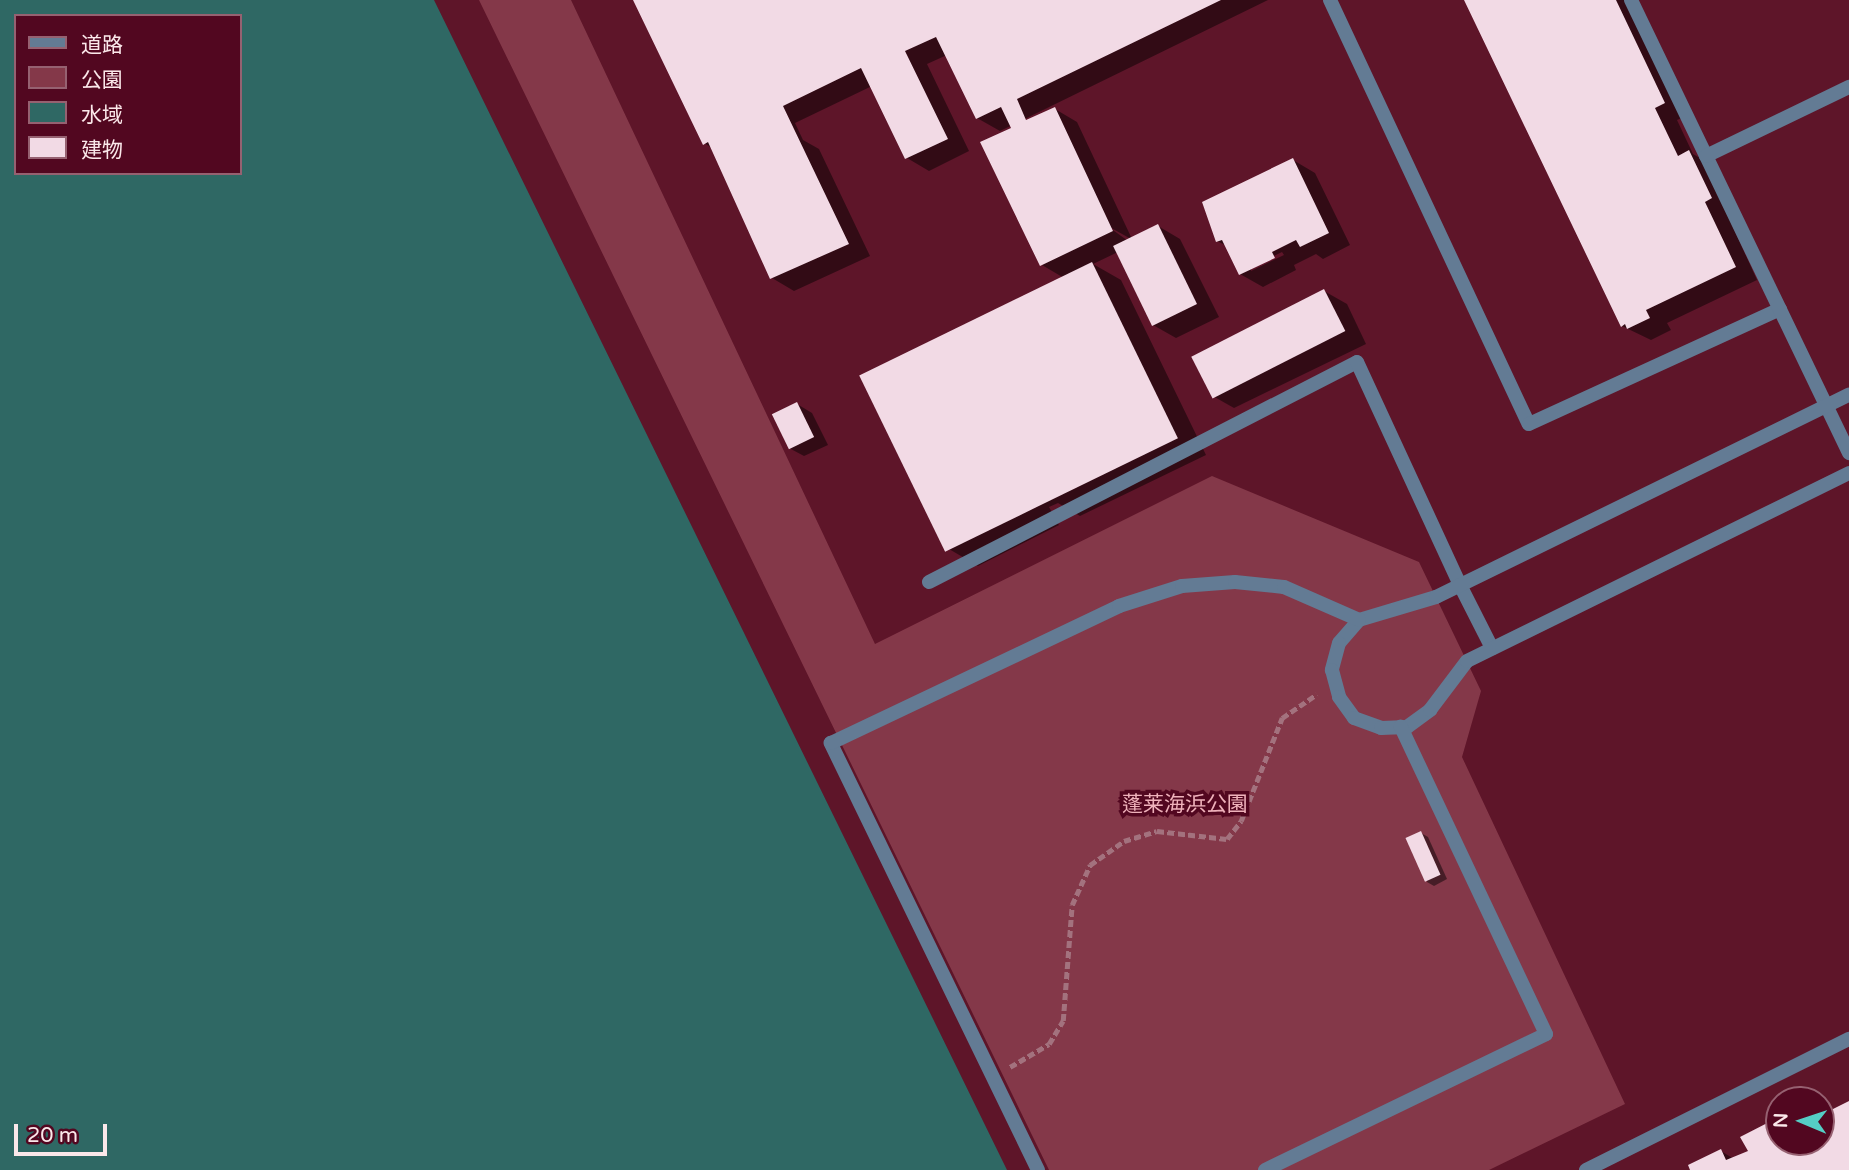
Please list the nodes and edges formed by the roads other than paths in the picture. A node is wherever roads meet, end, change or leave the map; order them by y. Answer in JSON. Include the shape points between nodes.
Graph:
{"nodes":[{"id":1,"x":1330,"y":0,"type":"edge"},
{"id":2,"x":1632,"y":0,"type":"edge"},
{"id":3,"x":1849,"y":87,"type":"edge"},
{"id":4,"x":1706,"y":156,"type":"junction"},
{"id":5,"x":1780,"y":309,"type":"junction"},
{"id":6,"x":1849,"y":396,"type":"edge"},
{"id":7,"x":1826,"y":407,"type":"junction"},
{"id":8,"x":1849,"y":453,"type":"edge"},
{"id":9,"x":1849,"y":473,"type":"edge"},
{"id":10,"x":929,"y":582,"type":"dead end"},
{"id":11,"x":1460,"y":585,"type":"junction"},
{"id":12,"x":1359,"y":620,"type":"junction"},
{"id":13,"x":1492,"y":648,"type":"junction"},
{"id":14,"x":1401,"y":727,"type":"junction"},
{"id":15,"x":1849,"y":1039,"type":"edge"},
{"id":16,"x":1038,"y":1170,"type":"edge"},
{"id":17,"x":1265,"y":1170,"type":"edge"},
{"id":18,"x":1586,"y":1170,"type":"edge"}],
"edges":[{"from":1,"to":5,"type":"street","via":[[1529,424]]},
{"from":2,"to":4,"type":"street"},
{"from":3,"to":4,"type":"street"},
{"from":4,"to":5,"type":"street"},
{"from":5,"to":7,"type":"street"},
{"from":6,"to":7,"type":"street"},
{"from":7,"to":8,"type":"street"},
{"from":7,"to":11,"type":"street"},
{"from":9,"to":13,"type":"street"},
{"from":10,"to":11,"type":"street","via":[[1357,362]]},
{"from":11,"to":12,"type":"street"},
{"from":11,"to":13,"type":"street"},
{"from":12,"to":14,"type":"street","via":[[1339,643],[1332,670],[1339,696],[1354,718],[1381,729]]},
{"from":12,"to":16,"type":"street","via":[[1284,587],[1235,582],[1182,586],[1119,607],[831,743]]},
{"from":13,"to":14,"type":"street","via":[[1467,661],[1430,710]]},
{"from":14,"to":17,"type":"street","via":[[1546,1034]]},
{"from":15,"to":18,"type":"street"}]}
